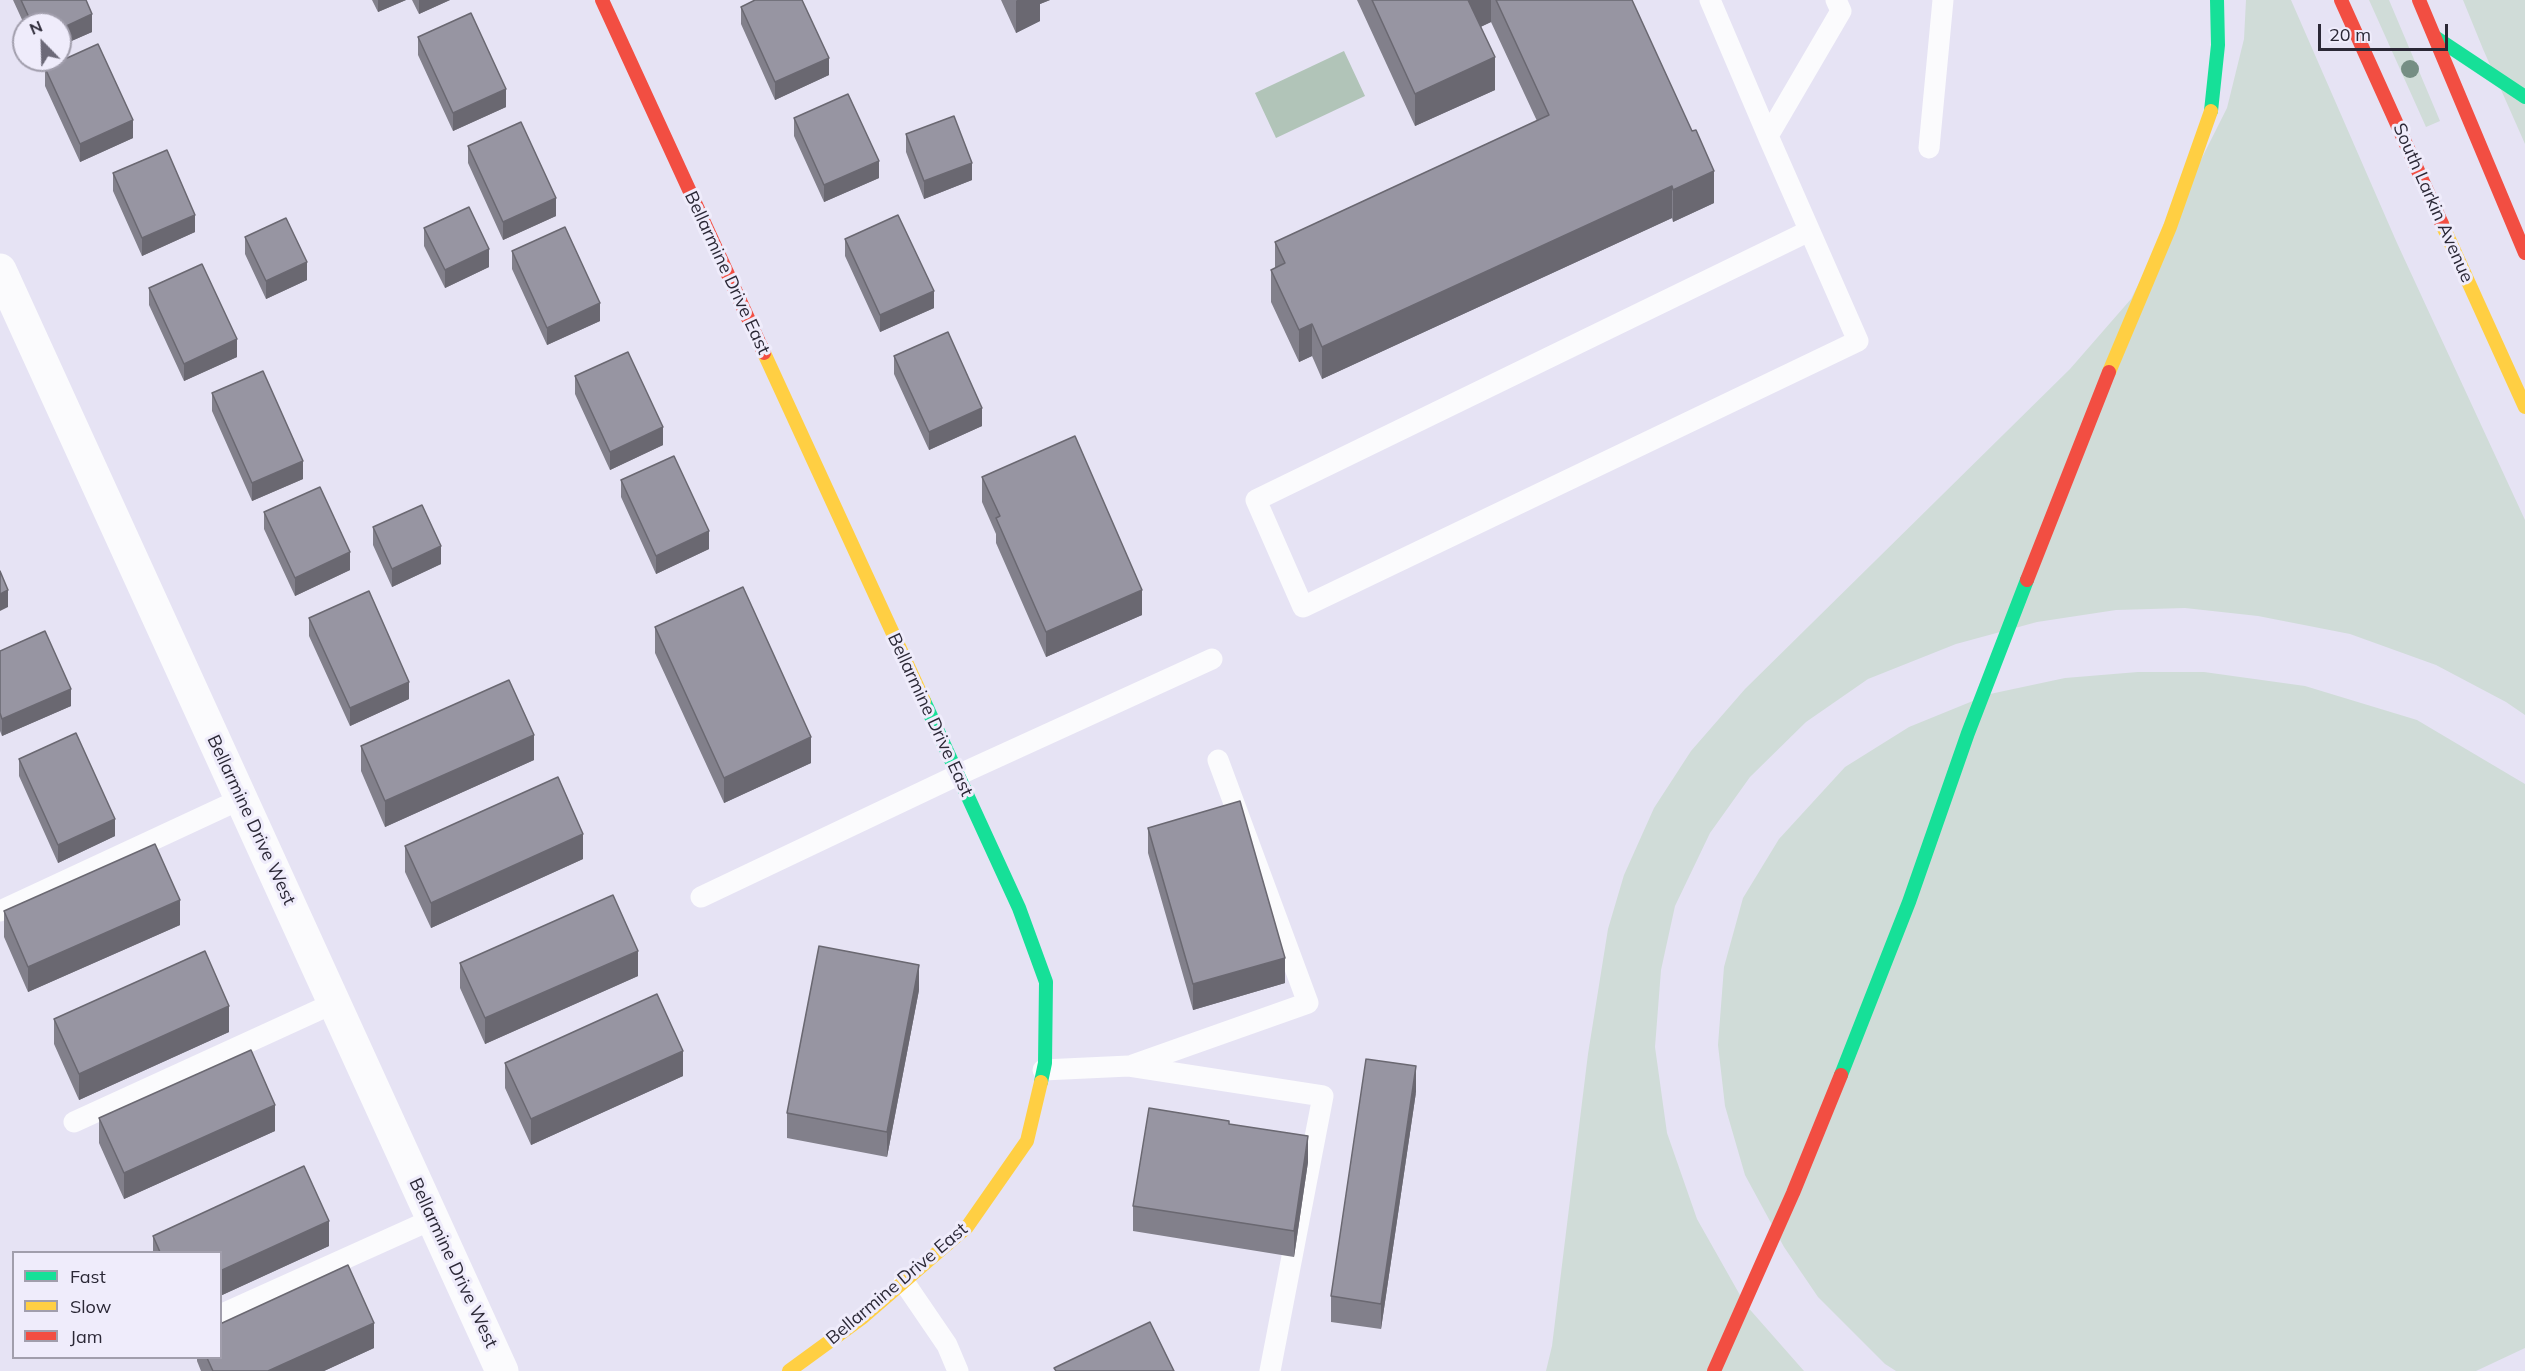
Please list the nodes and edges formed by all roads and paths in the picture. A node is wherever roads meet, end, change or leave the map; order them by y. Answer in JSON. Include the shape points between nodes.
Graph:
{"nodes":[{"id":1,"x":602,"y":0,"type":"edge"},
{"id":2,"x":1710,"y":0,"type":"edge"},
{"id":3,"x":1836,"y":0,"type":"edge"},
{"id":4,"x":1943,"y":0,"type":"edge"},
{"id":5,"x":2217,"y":0,"type":"edge"},
{"id":6,"x":2341,"y":0,"type":"edge"},
{"id":7,"x":2419,"y":0,"type":"edge"},
{"id":8,"x":2435,"y":38,"type":"junction"},
{"id":9,"x":2525,"y":97,"type":"edge"},
{"id":10,"x":1768,"y":136,"type":"junction"},
{"id":11,"x":1929,"y":148,"type":"dead end"},
{"id":12,"x":1809,"y":231,"type":"junction"},
{"id":13,"x":2525,"y":253,"type":"edge"},
{"id":14,"x":0,"y":270,"type":"edge"},
{"id":15,"x":2525,"y":407,"type":"edge"},
{"id":16,"x":1212,"y":659,"type":"dead end"},
{"id":17,"x":1218,"y":760,"type":"dead end"},
{"id":18,"x":958,"y":775,"type":"junction"},
{"id":19,"x":241,"y":799,"type":"junction"},
{"id":20,"x":701,"y":897,"type":"dead end"},
{"id":21,"x":0,"y":911,"type":"edge"},
{"id":22,"x":334,"y":1003,"type":"junction"},
{"id":23,"x":1130,"y":1066,"type":"junction"},
{"id":24,"x":1043,"y":1070,"type":"junction"},
{"id":25,"x":74,"y":1122,"type":"dead end"},
{"id":26,"x":433,"y":1218,"type":"junction"},
{"id":27,"x":904,"y":1282,"type":"junction"},
{"id":28,"x":222,"y":1314,"type":"edge"},
{"id":29,"x":502,"y":1371,"type":"edge"},
{"id":30,"x":789,"y":1371,"type":"edge"},
{"id":31,"x":958,"y":1371,"type":"edge"},
{"id":32,"x":1270,"y":1371,"type":"edge"},
{"id":33,"x":1714,"y":1371,"type":"edge"}],
"edges":[{"from":1,"to":18,"type":"main road","name":"Bellarmine Drive East"},
{"from":2,"to":10,"type":"lane"},
{"from":3,"to":10,"type":"lane","via":[[1841,11]]},
{"from":4,"to":11,"type":"lane"},
{"from":5,"to":33,"type":"main road","via":[[2218,45],[2211,111],[2170,227],[2093,410],[1841,1076]]},
{"from":6,"to":15,"type":"main road","name":"South Larkin Avenue"},
{"from":7,"to":8,"type":"main road"},
{"from":8,"to":9,"type":"main road"},
{"from":8,"to":13,"type":"main road"},
{"from":10,"to":12,"type":"lane"},
{"from":12,"to":12,"type":"lane","via":[[1858,340],[1303,607],[1256,500]]},
{"from":14,"to":19,"type":"street","name":"Bellarmine Drive West"},
{"from":16,"to":18,"type":"lane"},
{"from":17,"to":23,"type":"lane","via":[[1308,1003]]},
{"from":18,"to":20,"type":"lane"},
{"from":18,"to":24,"type":"main road","name":"Bellarmine Drive East","via":[[1019,908],[1046,982]]},
{"from":19,"to":21,"type":"lane"},
{"from":19,"to":22,"type":"street","name":"Bellarmine Drive West"},
{"from":22,"to":25,"type":"lane"},
{"from":22,"to":26,"type":"street","name":"Bellarmine Drive West"},
{"from":23,"to":24,"type":"lane"},
{"from":23,"to":32,"type":"lane","via":[[1323,1096]]},
{"from":24,"to":27,"type":"main road","name":"Bellarmine Drive East","via":[[1027,1142],[967,1227]]},
{"from":26,"to":28,"type":"lane"},
{"from":26,"to":29,"type":"street","name":"Bellarmine Drive West"},
{"from":27,"to":30,"type":"main road","name":"Bellarmine Drive East"},
{"from":27,"to":31,"type":"lane","via":[[947,1345]]}]}
